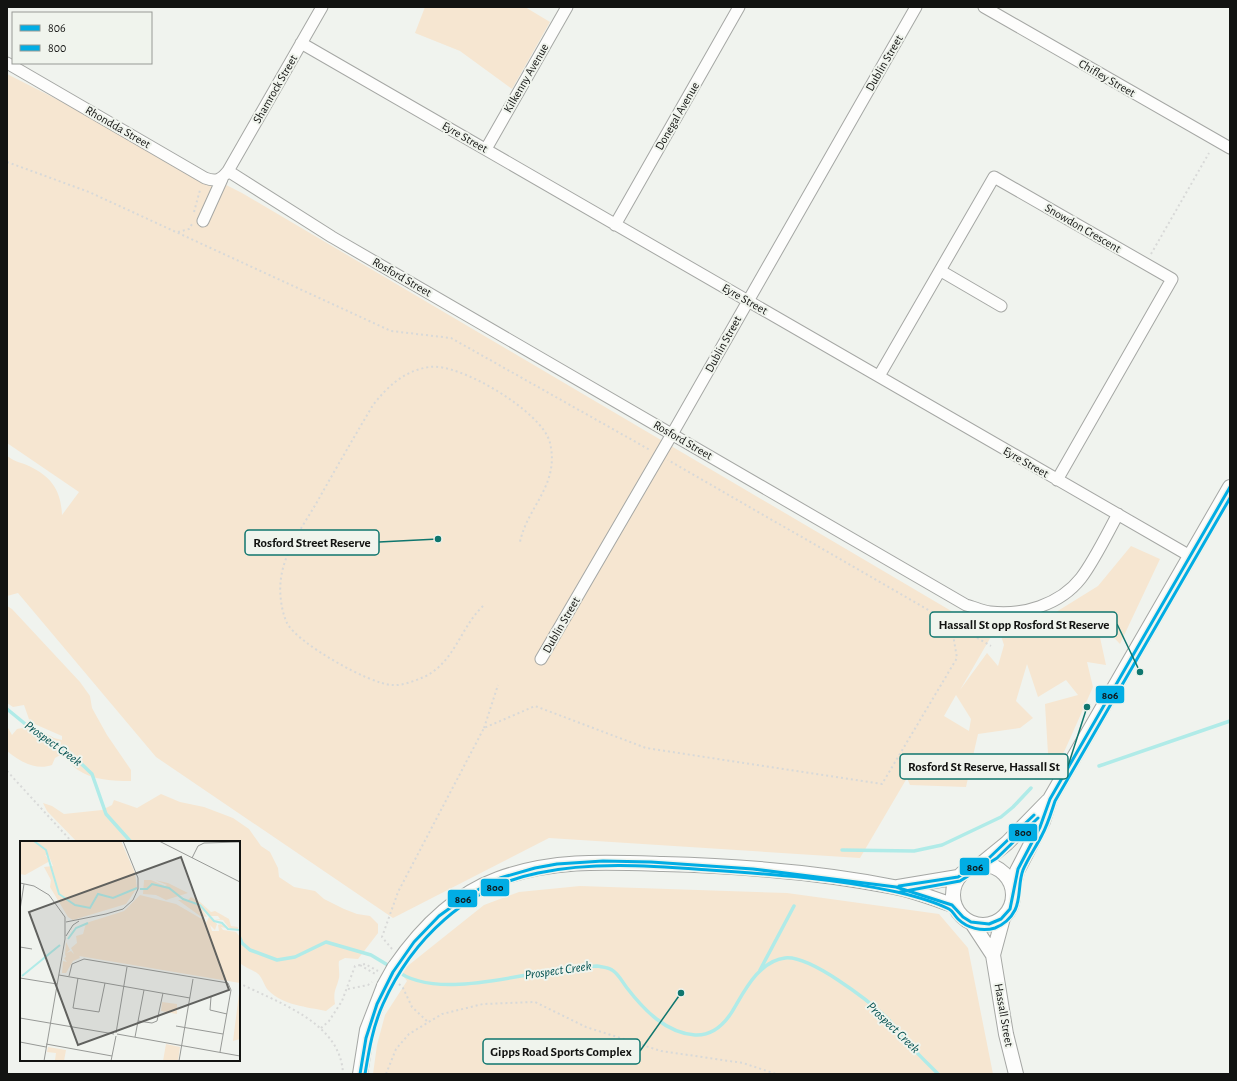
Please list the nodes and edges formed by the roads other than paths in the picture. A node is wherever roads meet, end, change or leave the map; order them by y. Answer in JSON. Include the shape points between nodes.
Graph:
{"nodes":[{"id":1,"x":322,"y":7,"type":"edge"},
{"id":2,"x":567,"y":7,"type":"edge"},
{"id":3,"x":916,"y":7,"type":"edge"},
{"id":4,"x":984,"y":7,"type":"edge"},
{"id":5,"x":733,"y":9,"type":"edge"},
{"id":6,"x":301,"y":43,"type":"junction"},
{"id":7,"x":7,"y":63,"type":"edge"},
{"id":8,"x":1230,"y":148,"type":"edge"},
{"id":9,"x":486,"y":149,"type":"junction"},
{"id":10,"x":225,"y":175,"type":"junction"},
{"id":11,"x":203,"y":222,"type":"dead end"},
{"id":12,"x":615,"y":225,"type":"junction"},
{"id":13,"x":941,"y":271,"type":"junction"},
{"id":14,"x":748,"y":300,"type":"junction"},
{"id":15,"x":1001,"y":306,"type":"dead end"},
{"id":16,"x":879,"y":376,"type":"junction"},
{"id":17,"x":672,"y":434,"type":"junction"},
{"id":18,"x":1057,"y":480,"type":"junction"},
{"id":19,"x":1229,"y":493,"type":"edge"},
{"id":20,"x":1118,"y":514,"type":"junction"},
{"id":21,"x":1190,"y":556,"type":"junction"},
{"id":22,"x":541,"y":659,"type":"dead end"},
{"id":23,"x":1050,"y":799,"type":"junction"},
{"id":24,"x":980,"y":865,"type":"junction"},
{"id":25,"x":958,"y":877,"type":"junction"},
{"id":26,"x":896,"y":887,"type":"junction"},
{"id":27,"x":1013,"y":890,"type":"junction"},
{"id":28,"x":955,"y":906,"type":"junction"},
{"id":29,"x":1003,"y":918,"type":"junction"},
{"id":30,"x":972,"y":922,"type":"junction"},
{"id":31,"x":993,"y":956,"type":"junction"},
{"id":32,"x":360,"y":1074,"type":"edge"},
{"id":33,"x":1016,"y":1074,"type":"edge"}],
"edges":[{"from":1,"to":6,"type":"street","name":"Shamrock Street"},
{"from":2,"to":9,"type":"street","name":"Kilkenny Avenue"},
{"from":3,"to":14,"type":"street","name":"Dublin Street"},
{"from":4,"to":8,"type":"street","name":"Chifley Street"},
{"from":5,"to":12,"type":"street","name":"Donegal Avenue"},
{"from":6,"to":9,"type":"street","name":"Eyre Street"},
{"from":6,"to":10,"type":"street","name":"Shamrock Street"},
{"from":7,"to":10,"type":"street","name":"Rhondda Street","via":[[205,178],[214,181]]},
{"from":9,"to":12,"type":"street","name":"Eyre Street"},
{"from":10,"to":11,"type":"street","name":"Shamrock Street"},
{"from":10,"to":17,"type":"street","name":"Rosford Street"},
{"from":12,"to":14,"type":"street","name":"Eyre Street"},
{"from":13,"to":15,"type":"street"},
{"from":13,"to":16,"type":"street","name":"Snowdon Crescent"},
{"from":13,"to":18,"type":"street","name":"Snowdon Crescent","via":[[994,177],[1172,279]]},
{"from":14,"to":16,"type":"street","name":"Eyre Street"},
{"from":14,"to":17,"type":"street","name":"Dublin Street"},
{"from":16,"to":18,"type":"street","name":"Eyre Street"},
{"from":17,"to":20,"type":"street","name":"Rosford Street","via":[[966,605],[988,612],[1011,613],[1044,606],[1065,594],[1081,578]]},
{"from":17,"to":22,"type":"street","name":"Dublin Street"},
{"from":18,"to":20,"type":"street","name":"Eyre Street"},
{"from":19,"to":21,"type":"main road"},
{"from":20,"to":21,"type":"street","name":"Eyre Street"},
{"from":21,"to":23,"type":"main road"},
{"from":23,"to":24,"type":"main road","via":[[1007,843]]},
{"from":23,"to":27,"type":"main road","via":[[1043,821],[1017,871]]},
{"from":24,"to":25,"type":"main road"},
{"from":24,"to":27,"type":"main road","via":[[1001,870],[1008,877]]},
{"from":25,"to":26,"type":"main road"},
{"from":25,"to":28,"type":"main road","via":[[954,886]]},
{"from":26,"to":28,"type":"main road"},
{"from":26,"to":32,"type":"main road","bridge":true,"via":[[766,870],[601,862],[554,864],[497,879],[441,914],[398,952],[379,983],[367,1030]]},
{"from":27,"to":29,"type":"main road","via":[[1013,902]]},
{"from":28,"to":30,"type":"main road","via":[[959,913]]},
{"from":29,"to":30,"type":"main road","via":[[990,924]]},
{"from":29,"to":31,"type":"main road","name":"Hassall Street"},
{"from":30,"to":31,"type":"main road","name":"Hassall Street"},
{"from":31,"to":33,"type":"main road","name":"Hassall Street","via":[[1006,1034]]}]}
